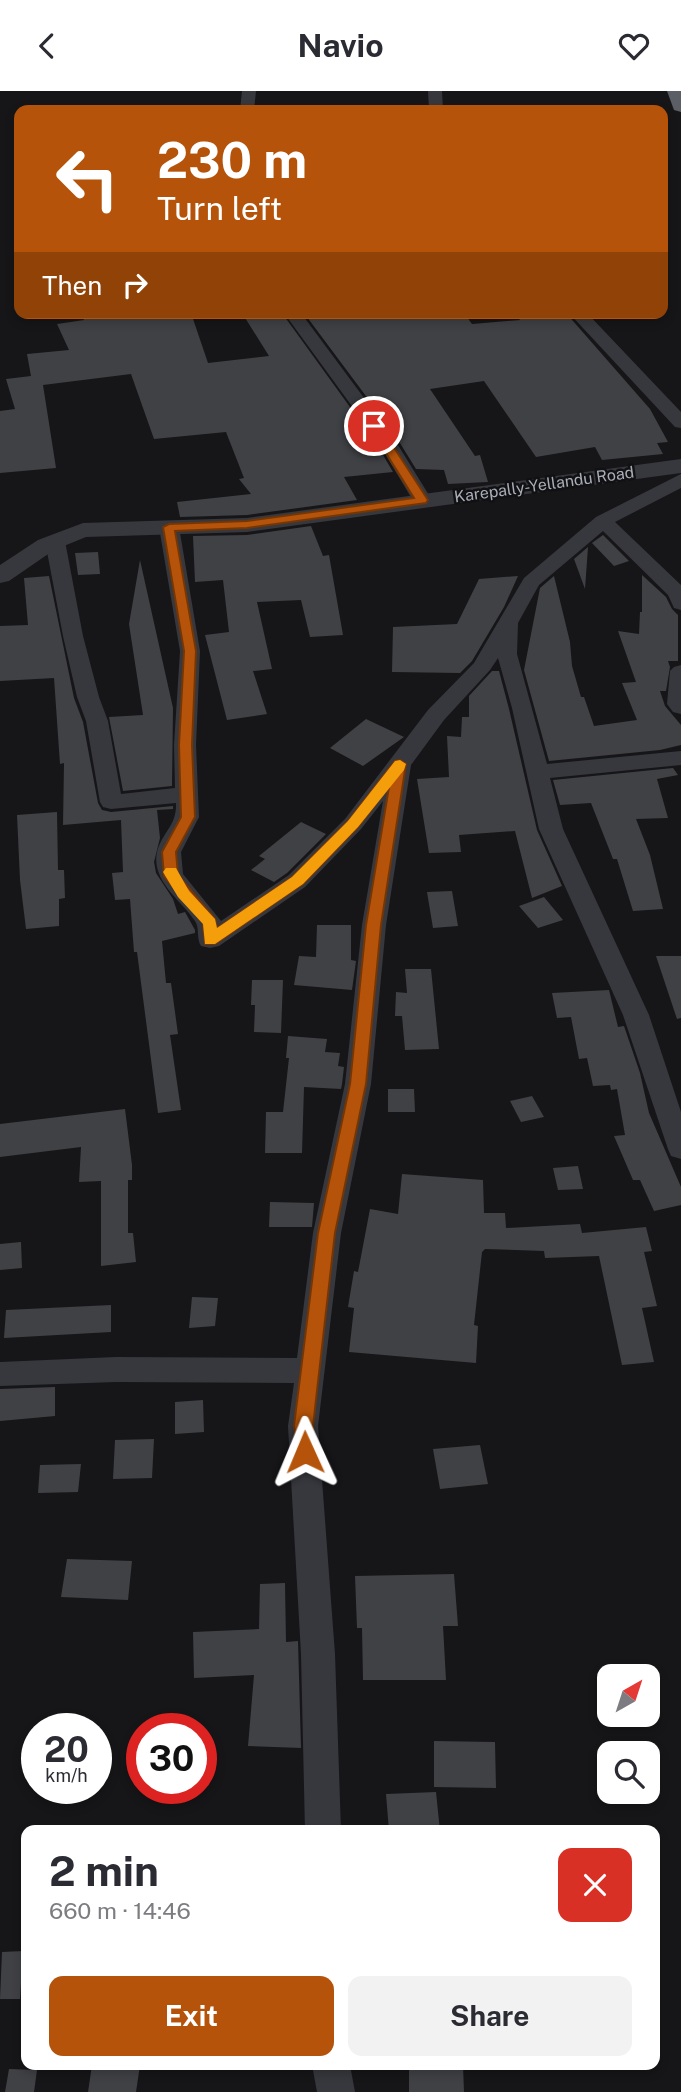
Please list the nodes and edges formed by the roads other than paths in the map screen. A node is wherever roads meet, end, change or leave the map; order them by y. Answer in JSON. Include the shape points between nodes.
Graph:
{"nodes":[{"id":1,"x":677,"y":91,"type":"edge"},
{"id":2,"x":681,"y":106,"type":"edge"},
{"id":3,"x":296,"y":319,"type":"edge"},
{"id":4,"x":583,"y":319,"type":"edge"},
{"id":5,"x":681,"y":423,"type":"edge"},
{"id":6,"x":681,"y":466,"type":"edge"},
{"id":7,"x":681,"y":480,"type":"edge"},
{"id":8,"x":422,"y":500,"type":"junction"},
{"id":9,"x":603,"y":521,"type":"junction"},
{"id":10,"x":169,"y":527,"type":"junction"},
{"id":11,"x":54,"y":541,"type":"junction"},
{"id":12,"x":0,"y":576,"type":"edge"},
{"id":13,"x":681,"y":604,"type":"edge"},
{"id":14,"x":510,"y":619,"type":"junction"},
{"id":15,"x":681,"y":671,"type":"edge"},
{"id":16,"x":681,"y":707,"type":"edge"},
{"id":17,"x":681,"y":758,"type":"edge"},
{"id":18,"x":400,"y":764,"type":"junction"},
{"id":19,"x":537,"y":772,"type":"junction"},
{"id":20,"x":188,"y":794,"type":"junction"},
{"id":21,"x":681,"y":1149,"type":"edge"},
{"id":22,"x":310,"y":1370,"type":"junction"},
{"id":23,"x":0,"y":1374,"type":"edge"},
{"id":24,"x":323,"y":1825,"type":"edge"},
{"id":25,"x":332,"y":2070,"type":"edge"},
{"id":26,"x":336,"y":2092,"type":"edge"}],
"edges":[{"from":1,"to":2,"type":"highway"},
{"from":3,"to":8,"type":"street","via":[[386,441]]},
{"from":4,"to":5,"type":"street"},
{"from":6,"to":8,"type":"street","name":"Karepally-Yellandu Road"},
{"from":7,"to":9,"type":"street"},
{"from":8,"to":10,"type":"street","name":"Karepally-Yellandu Road","via":[[247,524]]},
{"from":9,"to":13,"type":"street","via":[[678,593]]},
{"from":9,"to":14,"type":"street","via":[[531,582]]},
{"from":10,"to":11,"type":"street","name":"Karepally-Yellandu Road","via":[[83,530]]},
{"from":10,"to":20,"type":"street","via":[[190,651],[185,745]]},
{"from":11,"to":12,"type":"street","name":"Karepally-Yellandu Road"},
{"from":11,"to":20,"type":"street","via":[[111,801]]},
{"from":14,"to":18,"type":"street","via":[[483,666],[436,715]]},
{"from":14,"to":19,"type":"street","via":[[507,654]]},
{"from":15,"to":16,"type":"street"},
{"from":17,"to":19,"type":"street"},
{"from":18,"to":20,"type":"street","via":[[353,824],[298,881],[210,940],[210,922],[171,876],[169,852],[188,817]]},
{"from":18,"to":22,"type":"street","via":[[374,925],[358,1084],[327,1233]]},
{"from":19,"to":21,"type":"street","via":[[551,829],[636,1015]]},
{"from":22,"to":23,"type":"street"},
{"from":22,"to":24,"type":"street","via":[[303,1426],[318,1654]]},
{"from":25,"to":26,"type":"street"}]}
